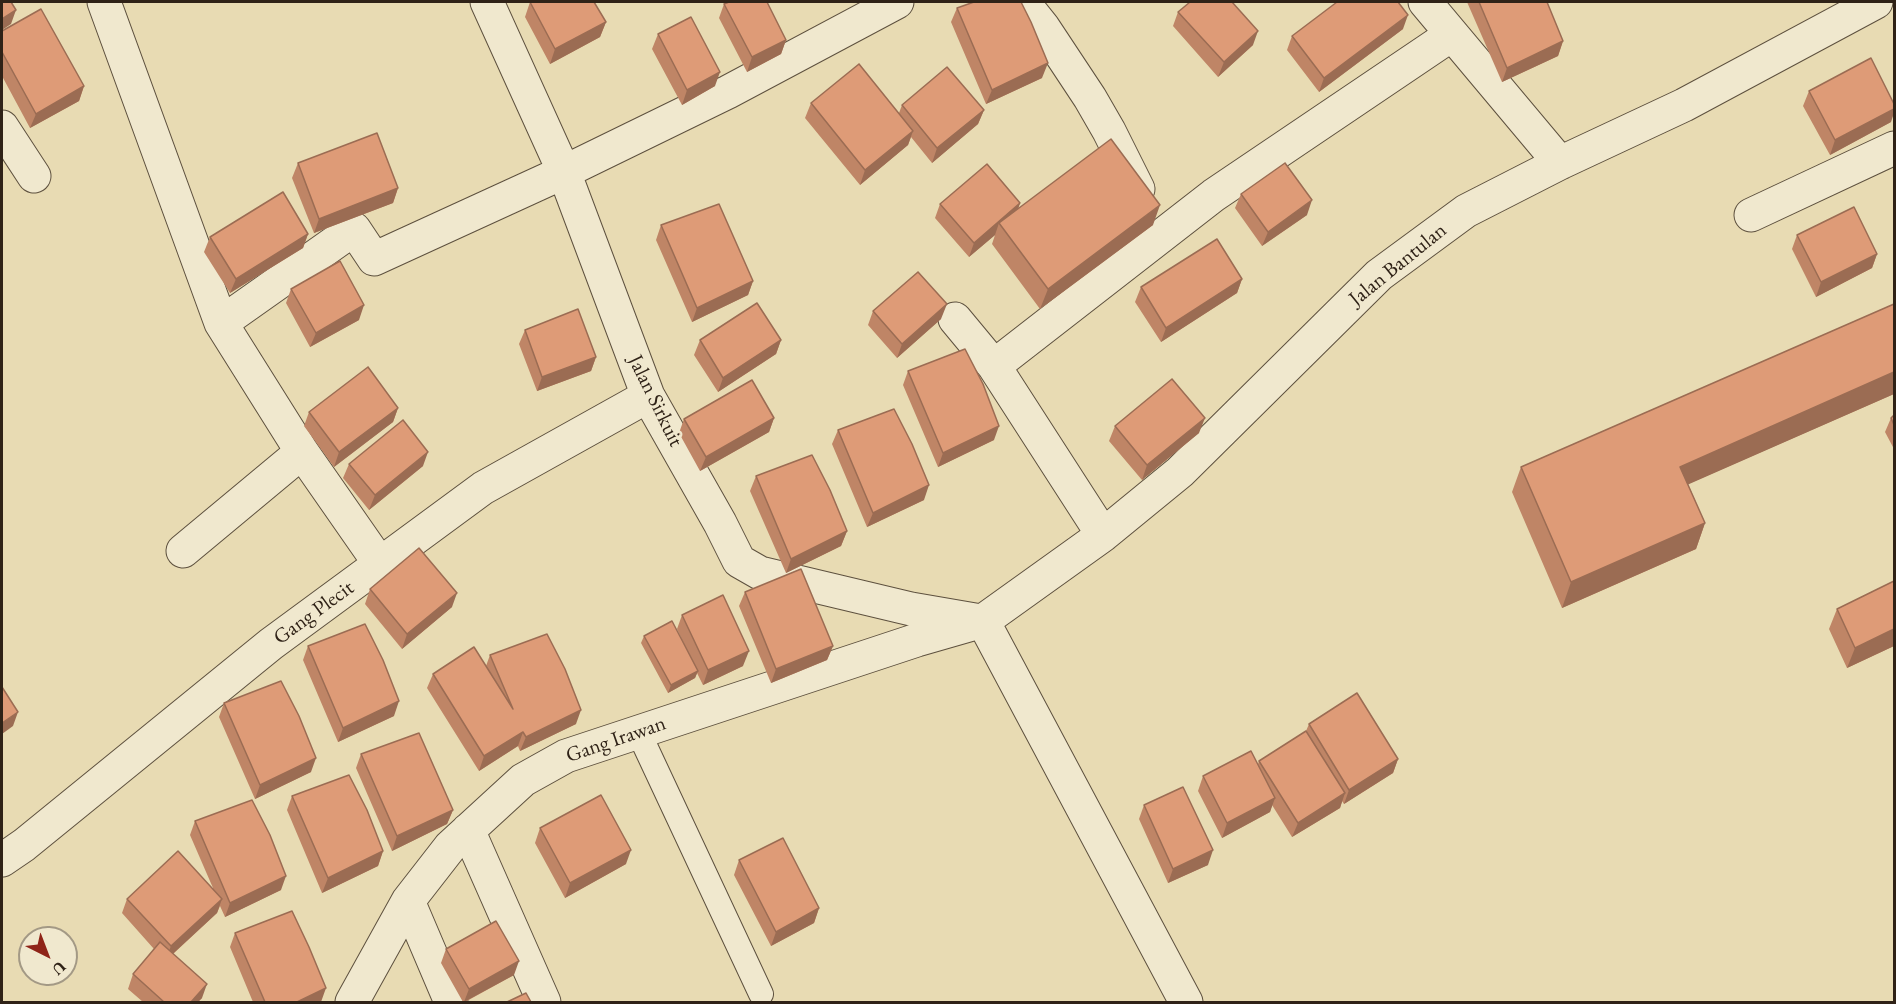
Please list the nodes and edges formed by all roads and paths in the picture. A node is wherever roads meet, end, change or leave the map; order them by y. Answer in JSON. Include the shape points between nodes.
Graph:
{"nodes":[{"id":1,"x":104,"y":2,"type":"edge"},
{"id":2,"x":487,"y":2,"type":"edge"},
{"id":3,"x":897,"y":2,"type":"edge"},
{"id":4,"x":1023,"y":2,"type":"edge"},
{"id":5,"x":1425,"y":2,"type":"edge"},
{"id":6,"x":1876,"y":2,"type":"edge"},
{"id":7,"x":1451,"y":35,"type":"junction"},
{"id":8,"x":2,"y":127,"type":"edge"},
{"id":9,"x":1894,"y":148,"type":"edge"},
{"id":10,"x":1560,"y":163,"type":"junction"},
{"id":11,"x":564,"y":172,"type":"junction"},
{"id":12,"x":34,"y":176,"type":"dead end"},
{"id":13,"x":1751,"y":215,"type":"dead end"},
{"id":14,"x":1157,"y":238,"type":"junction"},
{"id":15,"x":955,"y":319,"type":"dead end"},
{"id":16,"x":221,"y":323,"type":"junction"},
{"id":17,"x":994,"y":366,"type":"junction"},
{"id":18,"x":648,"y":396,"type":"junction"},
{"id":19,"x":302,"y":452,"type":"junction"},
{"id":20,"x":1103,"y":535,"type":"junction"},
{"id":21,"x":183,"y":551,"type":"dead end"},
{"id":22,"x":380,"y":564,"type":"junction"},
{"id":23,"x":983,"y":621,"type":"junction"},
{"id":24,"x":638,"y":732,"type":"junction"},
{"id":25,"x":468,"y":830,"type":"junction"},
{"id":26,"x":2,"y":860,"type":"edge"},
{"id":27,"x":408,"y":901,"type":"junction"},
{"id":28,"x":761,"y":994,"type":"dead end"},
{"id":29,"x":352,"y":1002,"type":"edge"},
{"id":30,"x":451,"y":1002,"type":"edge"},
{"id":31,"x":544,"y":1002,"type":"edge"},
{"id":32,"x":1186,"y":1002,"type":"edge"}],
"edges":[{"from":1,"to":16,"type":"street"},
{"from":2,"to":11,"type":"street","name":"Jalan Sirkuit"},
{"from":3,"to":11,"type":"street","via":[[728,92]]},
{"from":4,"to":14,"type":"street","via":[[1048,34],[1109,131],[1151,217]]},
{"from":5,"to":7,"type":"street"},
{"from":6,"to":10,"type":"street","name":"Jalan Bantulan","via":[[1684,105]]},
{"from":7,"to":10,"type":"street"},
{"from":7,"to":14,"type":"street"},
{"from":8,"to":12,"type":"street"},
{"from":9,"to":13,"type":"street"},
{"from":10,"to":20,"type":"street","name":"Jalan Bantulan","via":[[1466,211],[1379,275],[1180,472]]},
{"from":11,"to":16,"type":"street","via":[[374,260],[354,229]]},
{"from":11,"to":18,"type":"street","name":"Jalan Sirkuit"},
{"from":14,"to":17,"type":"street"},
{"from":15,"to":17,"type":"street"},
{"from":16,"to":19,"type":"street"},
{"from":17,"to":20,"type":"street"},
{"from":18,"to":22,"type":"street","name":"Gang Plecit","via":[[483,488]]},
{"from":18,"to":23,"type":"street","name":"Jalan Sirkuit","via":[[739,561],[760,573],[911,609]]},
{"from":19,"to":21,"type":"street"},
{"from":19,"to":22,"type":"street"},
{"from":20,"to":23,"type":"street","name":"Jalan Bantulan"},
{"from":22,"to":26,"type":"street","name":"Gang Plecit","via":[[271,645]]},
{"from":23,"to":24,"type":"street","name":"Gang Irawan"},
{"from":23,"to":32,"type":"street"},
{"from":24,"to":25,"type":"street","name":"Gang Irawan","via":[[566,756],[523,780]]},
{"from":24,"to":28,"type":"lane"},
{"from":25,"to":27,"type":"street","name":"Gang Irawan"},
{"from":25,"to":31,"type":"street"},
{"from":27,"to":29,"type":"street","name":"Gang Irawan"},
{"from":27,"to":30,"type":"street"}]}
